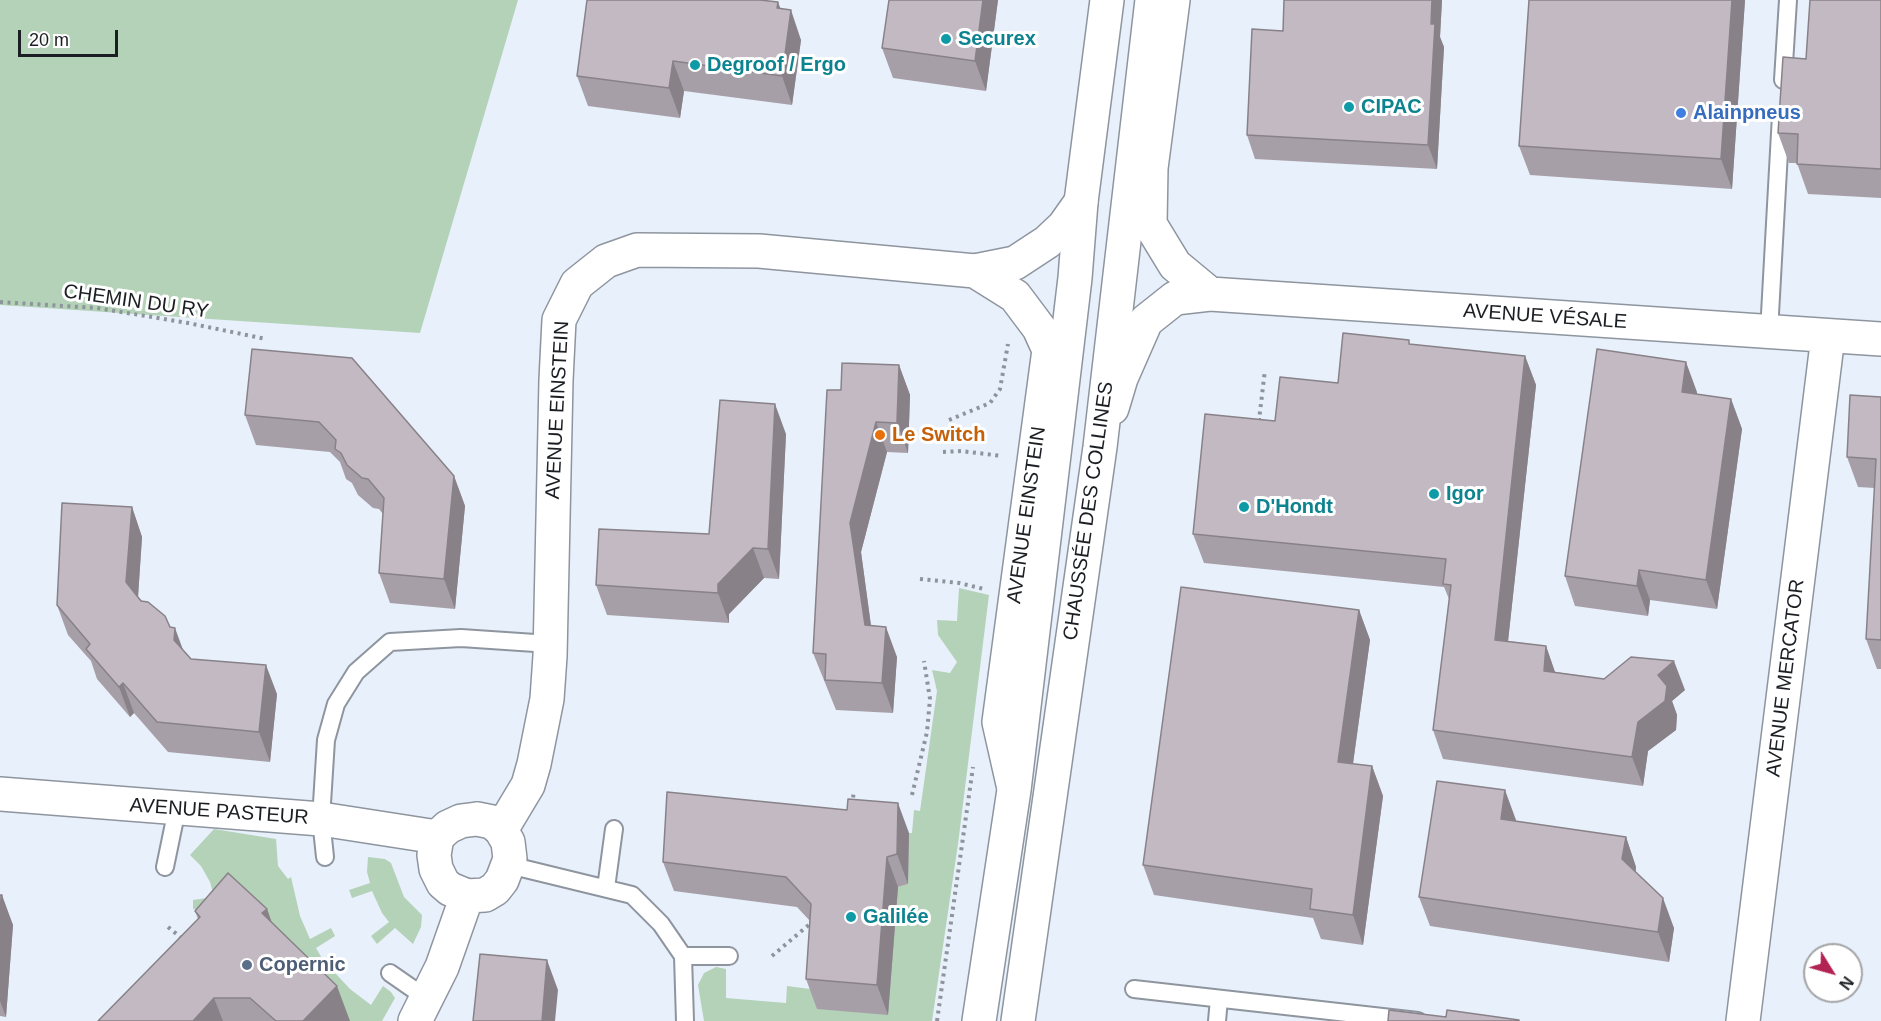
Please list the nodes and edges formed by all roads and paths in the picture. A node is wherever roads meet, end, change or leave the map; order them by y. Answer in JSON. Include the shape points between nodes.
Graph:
{"nodes":[{"id":1,"x":1107,"y":0,"type":"edge"},
{"id":2,"x":1152,"y":0,"type":"edge"},
{"id":3,"x":1173,"y":0,"type":"edge"},
{"id":4,"x":1788,"y":0,"type":"edge"},
{"id":5,"x":1081,"y":202,"type":"junction"},
{"id":6,"x":975,"y":271,"type":"junction"},
{"id":7,"x":1210,"y":294,"type":"junction"},
{"id":8,"x":1015,"y":296,"type":"junction"},
{"id":9,"x":0,"y":302,"type":"edge"},
{"id":10,"x":1769,"y":332,"type":"junction"},
{"id":11,"x":1828,"y":336,"type":"junction"},
{"id":12,"x":266,"y":339,"type":"dead end"},
{"id":13,"x":1881,"y":339,"type":"edge"},
{"id":14,"x":1265,"y":370,"type":"dead end"},
{"id":15,"x":949,"y":420,"type":"dead end"},
{"id":16,"x":1269,"y":422,"type":"edge"},
{"id":17,"x":1100,"y":447,"type":"junction"},
{"id":18,"x":943,"y":452,"type":"dead end"},
{"id":19,"x":1004,"y":456,"type":"dead end"},
{"id":20,"x":920,"y":579,"type":"dead end"},
{"id":21,"x":987,"y":590,"type":"dead end"},
{"id":22,"x":550,"y":644,"type":"junction"},
{"id":23,"x":924,"y":661,"type":"dead end"},
{"id":24,"x":1014,"y":790,"type":"junction"},
{"id":25,"x":854,"y":791,"type":"dead end"},
{"id":26,"x":0,"y":794,"type":"edge"},
{"id":27,"x":912,"y":795,"type":"dead end"},
{"id":28,"x":177,"y":809,"type":"junction"},
{"id":29,"x":850,"y":816,"type":"edge"},
{"id":30,"x":321,"y":819,"type":"junction"},
{"id":31,"x":614,"y":829,"type":"dead end"},
{"id":32,"x":501,"y":830,"type":"junction"},
{"id":33,"x":437,"y":837,"type":"junction"},
{"id":34,"x":325,"y":857,"type":"dead end"},
{"id":35,"x":509,"y":866,"type":"junction"},
{"id":36,"x":165,"y":867,"type":"dead end"},
{"id":37,"x":606,"y":888,"type":"junction"},
{"id":38,"x":467,"y":896,"type":"junction"},
{"id":39,"x":811,"y":923,"type":"edge"},
{"id":40,"x":168,"y":927,"type":"dead end"},
{"id":41,"x":184,"y":940,"type":"edge"},
{"id":42,"x":683,"y":956,"type":"junction"},
{"id":43,"x":729,"y":956,"type":"dead end"},
{"id":44,"x":772,"y":956,"type":"dead end"},
{"id":45,"x":390,"y":974,"type":"dead end"},
{"id":46,"x":1134,"y":989,"type":"dead end"},
{"id":47,"x":1220,"y":999,"type":"junction"},
{"id":48,"x":420,"y":1010,"type":"edge"},
{"id":49,"x":685,"y":1021,"type":"edge"},
{"id":50,"x":979,"y":1021,"type":"edge"},
{"id":51,"x":1018,"y":1021,"type":"edge"},
{"id":52,"x":1216,"y":1021,"type":"edge"},
{"id":53,"x":1418,"y":1021,"type":"edge"},
{"id":54,"x":1743,"y":1021,"type":"edge"}],
"edges":[{"from":1,"to":5,"type":"street","name":"CHAUSSÉE DES COLLINES"},
{"from":2,"to":17,"type":"street","name":"CHAUSSÉE DES COLLINES"},
{"from":3,"to":7,"type":"street","via":[[1150,168],[1150,224],[1175,265]]},
{"from":4,"to":10,"type":"lane"},
{"from":5,"to":6,"type":"street","name":"AVENUE EINSTEIN","via":[[1047,242],[1015,263]]},
{"from":5,"to":24,"type":"street","name":"CHAUSSÉE DES COLLINES"},
{"from":6,"to":8,"type":"street","name":"AVENUE EINSTEIN"},
{"from":6,"to":22,"type":"street","name":"AVENUE EINSTEIN","via":[[759,250],[637,250],[606,261],[577,284],[559,320]]},
{"from":7,"to":10,"type":"street","name":"AVENUE VÉSALE"},
{"from":7,"to":17,"type":"street","name":"AVENUE VÉSALE","via":[[1175,298],[1146,321],[1121,378]]},
{"from":8,"to":15,"type":"path","via":[[1000,389],[990,403]]},
{"from":8,"to":24,"type":"street","name":"AVENUE EINSTEIN","via":[[1039,328],[1049,350],[999,722]]},
{"from":9,"to":12,"type":"path","name":"CHEMIN DU RY","via":[[97,309]]},
{"from":10,"to":11,"type":"street","name":"AVENUE VÉSALE"},
{"from":11,"to":13,"type":"street","name":"AVENUE VÉSALE"},
{"from":11,"to":54,"type":"street","name":"AVENUE MERCATOR"},
{"from":14,"to":16,"type":"path","via":[[1259,420]]},
{"from":17,"to":51,"type":"street","name":"CHAUSSÉE DES COLLINES"},
{"from":18,"to":19,"type":"path"},
{"from":20,"to":21,"type":"path"},
{"from":22,"to":30,"type":"lane","via":[[460,638],[390,642],[356,672],[336,704],[326,741]]},
{"from":22,"to":32,"type":"street","name":"AVENUE EINSTEIN","via":[[547,699],[534,764],[520,800]]},
{"from":23,"to":27,"type":"path","via":[[930,699],[927,732]]},
{"from":24,"to":50,"type":"street","name":"CHAUSSÉE DES COLLINES"},
{"from":25,"to":29,"type":"path"},
{"from":26,"to":28,"type":"street","name":"AVENUE PASTEUR"},
{"from":28,"to":30,"type":"street","name":"AVENUE PASTEUR"},
{"from":28,"to":36,"type":"lane"},
{"from":30,"to":33,"type":"street","name":"AVENUE PASTEUR"},
{"from":30,"to":34,"type":"lane"},
{"from":31,"to":37,"type":"lane"},
{"from":32,"to":33,"type":"street","via":[[492,822],[477,819],[460,821]]},
{"from":32,"to":35,"type":"street","via":[[510,849]]},
{"from":33,"to":38,"type":"street","via":[[434,855],[443,883]]},
{"from":35,"to":37,"type":"lane"},
{"from":35,"to":38,"type":"street","via":[[495,889],[485,895]]},
{"from":37,"to":42,"type":"lane","via":[[632,895],[661,924]]},
{"from":38,"to":48,"type":"street","via":[[442,968]]},
{"from":39,"to":44,"type":"path"},
{"from":40,"to":41,"type":"path"},
{"from":42,"to":43,"type":"lane"},
{"from":42,"to":49,"type":"lane"},
{"from":45,"to":48,"type":"lane"},
{"from":46,"to":47,"type":"lane"},
{"from":47,"to":52,"type":"lane"},
{"from":47,"to":53,"type":"lane"}]}
